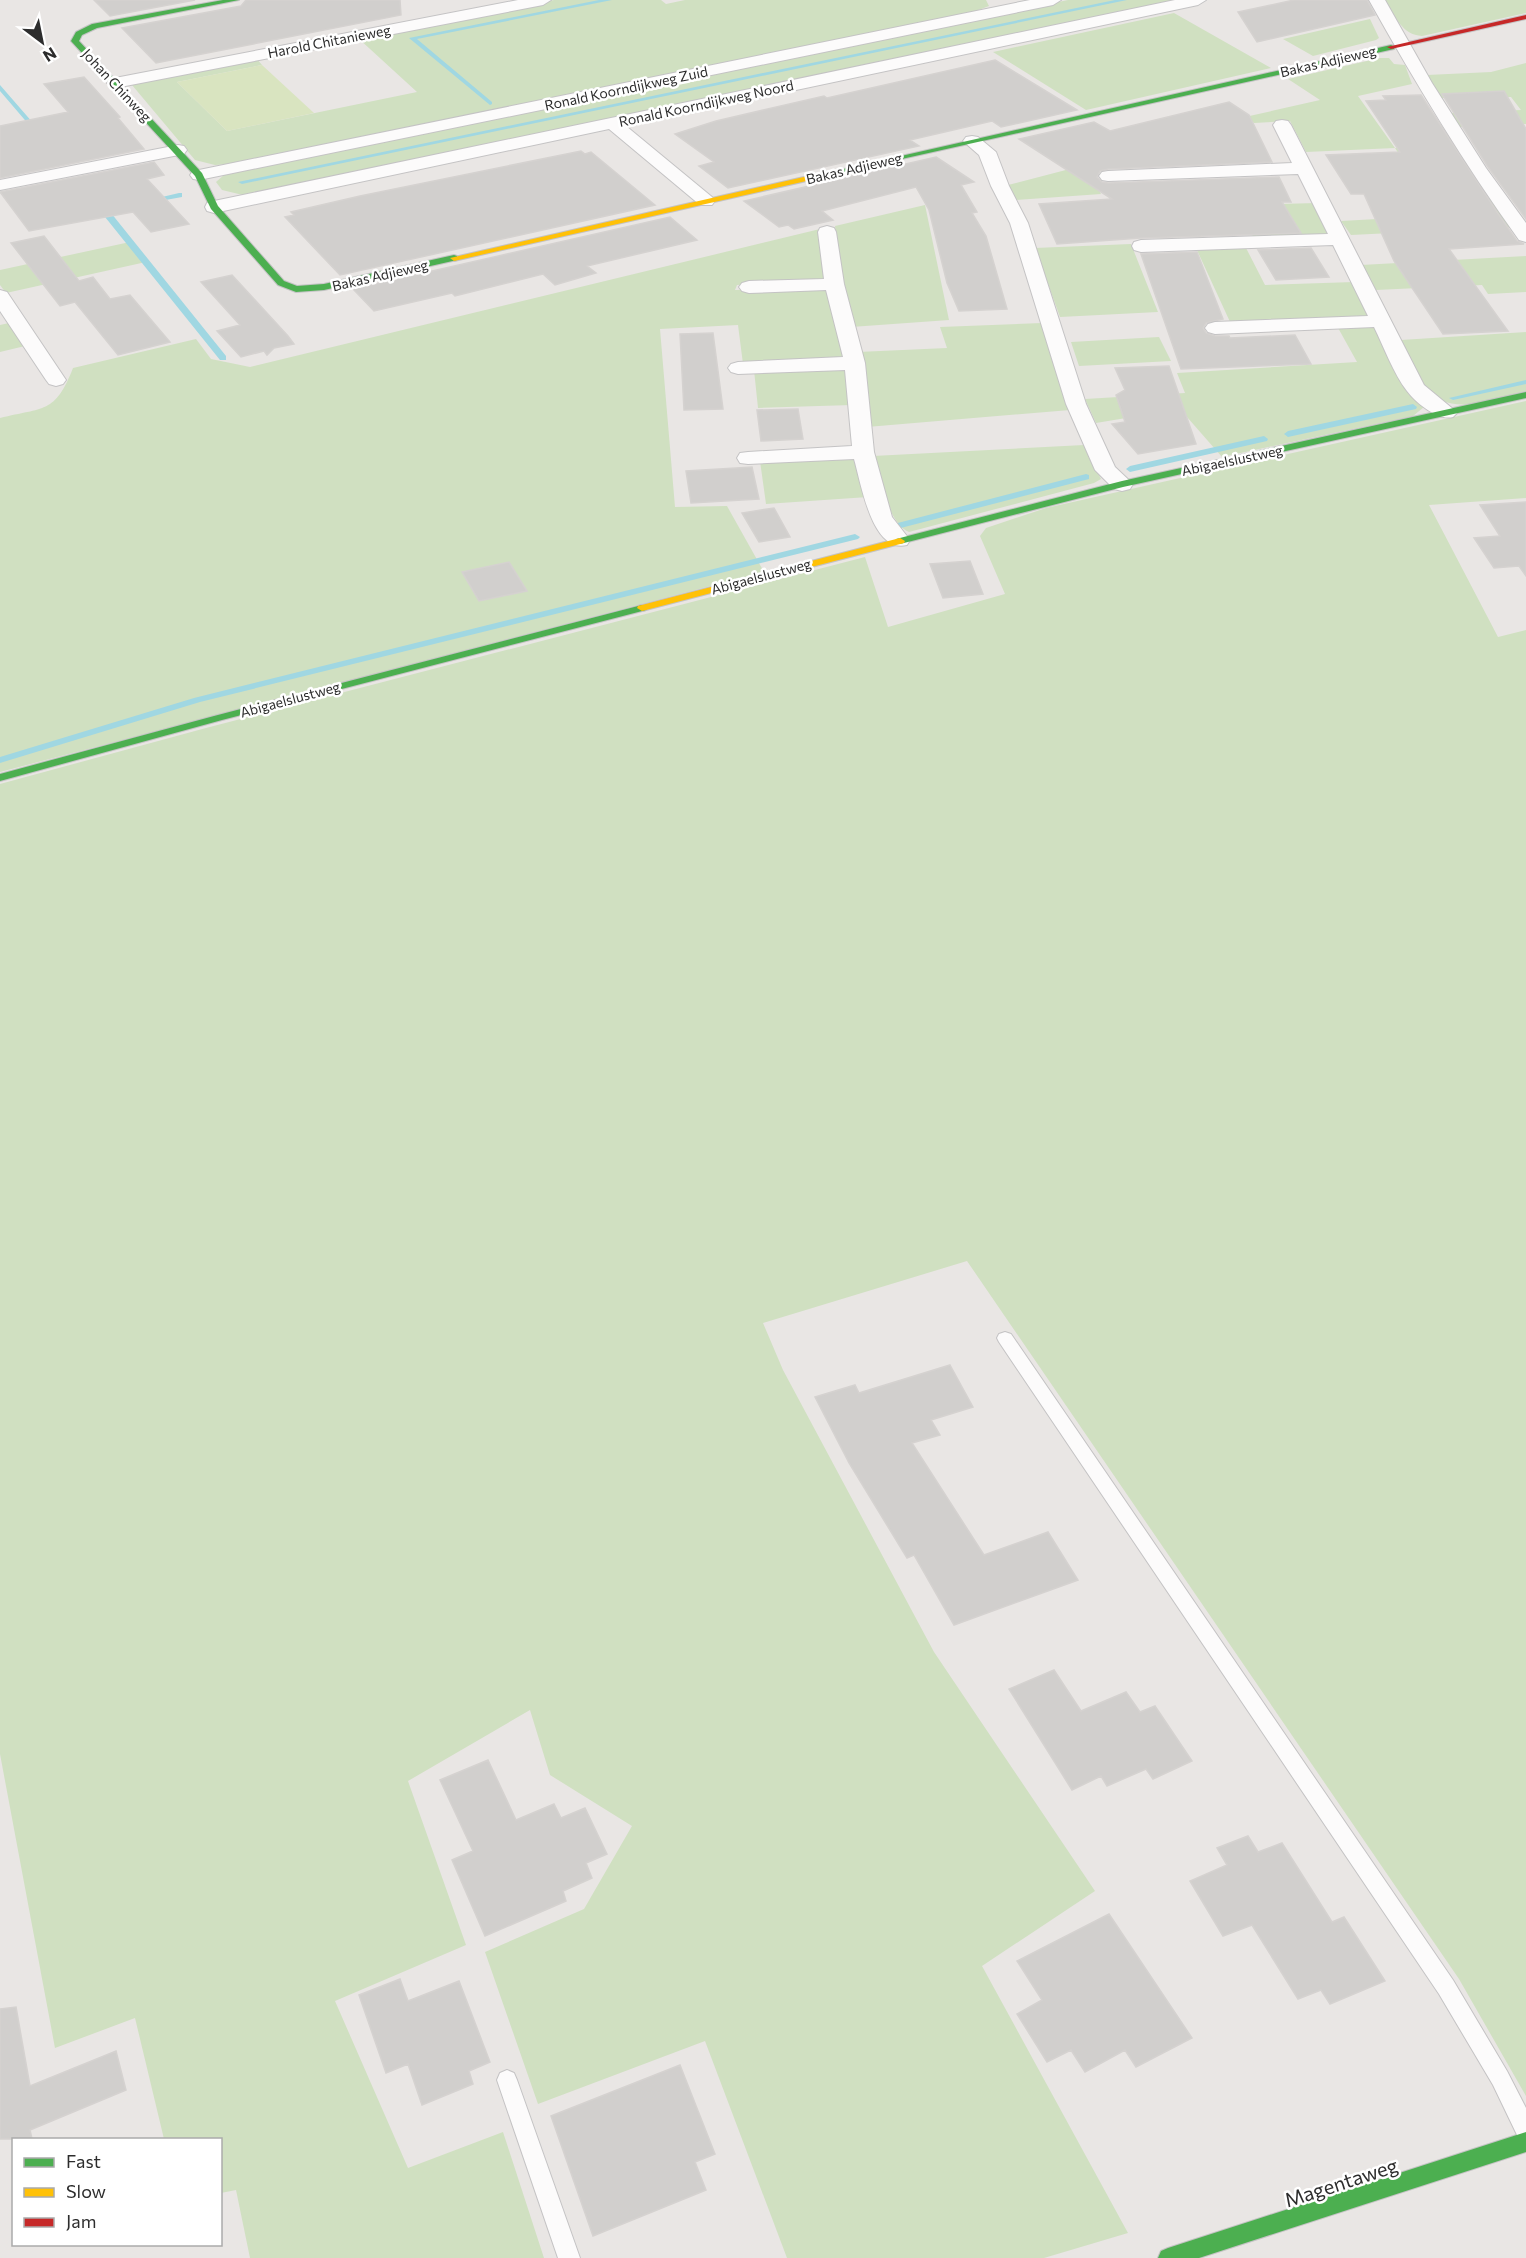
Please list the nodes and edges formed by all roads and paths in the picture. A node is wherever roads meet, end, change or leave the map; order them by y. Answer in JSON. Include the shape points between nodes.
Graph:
{"nodes":[{"id":1,"x":235,"y":0,"type":"edge"},
{"id":2,"x":543,"y":0,"type":"edge"},
{"id":3,"x":1053,"y":0,"type":"edge"},
{"id":4,"x":1198,"y":0,"type":"edge"},
{"id":5,"x":1377,"y":0,"type":"edge"},
{"id":6,"x":1004,"y":4,"type":"edge"},
{"id":7,"x":1526,"y":17,"type":"edge"},
{"id":8,"x":1402,"y":44,"type":"junction"},
{"id":9,"x":115,"y":83,"type":"junction"},
{"id":10,"x":612,"y":123,"type":"junction"},
{"id":11,"x":1282,"y":125,"type":"dead end"},
{"id":12,"x":972,"y":141,"type":"junction"},
{"id":13,"x":178,"y":150,"type":"junction"},
{"id":14,"x":1304,"y":168,"type":"junction"},
{"id":15,"x":200,"y":175,"type":"junction"},
{"id":16,"x":1108,"y":176,"type":"dead end"},
{"id":17,"x":0,"y":185,"type":"edge"},
{"id":18,"x":706,"y":201,"type":"junction"},
{"id":19,"x":214,"y":207,"type":"junction"},
{"id":20,"x":827,"y":232,"type":"dead end"},
{"id":21,"x":1526,"y":236,"type":"edge"},
{"id":22,"x":1340,"y":239,"type":"junction"},
{"id":23,"x":1141,"y":246,"type":"dead end"},
{"id":24,"x":834,"y":284,"type":"junction"},
{"id":25,"x":749,"y":287,"type":"dead end"},
{"id":26,"x":0,"y":296,"type":"edge"},
{"id":27,"x":1381,"y":321,"type":"junction"},
{"id":28,"x":1215,"y":328,"type":"dead end"},
{"id":29,"x":855,"y":363,"type":"junction"},
{"id":30,"x":738,"y":368,"type":"dead end"},
{"id":31,"x":56,"y":380,"type":"dead end"},
{"id":32,"x":1526,"y":395,"type":"edge"},
{"id":33,"x":1446,"y":413,"type":"junction"},
{"id":34,"x":863,"y":452,"type":"junction"},
{"id":35,"x":748,"y":458,"type":"dead end"},
{"id":36,"x":1122,"y":484,"type":"junction"},
{"id":37,"x":899,"y":540,"type":"junction"},
{"id":38,"x":0,"y":778,"type":"edge"},
{"id":39,"x":1005,"y":1338,"type":"dead end"},
{"id":40,"x":507,"y":2080,"type":"dead end"},
{"id":41,"x":1526,"y":2130,"type":"edge"},
{"id":42,"x":1526,"y":2142,"type":"edge"},
{"id":43,"x":568,"y":2258,"type":"edge"},
{"id":44,"x":1168,"y":2258,"type":"edge"}],
"edges":[{"from":1,"to":9,"type":"street","name":"Johan Chinweg","via":[[95,26],[79,34],[75,40]]},
{"from":2,"to":9,"type":"street","name":"Harold Chitanieweg"},
{"from":3,"to":6,"type":"street","name":"Ronald Koorndijkweg Zuid"},
{"from":4,"to":10,"type":"street","name":"Ronald Koorndijkweg Noord"},
{"from":5,"to":8,"type":"street"},
{"from":6,"to":15,"type":"street","name":"Ronald Koorndijkweg Zuid"},
{"from":7,"to":8,"type":"street","name":"Bakas Adjieweg"},
{"from":8,"to":12,"type":"street","name":"Bakas Adjieweg"},
{"from":8,"to":21,"type":"street","via":[[1478,170]]},
{"from":9,"to":13,"type":"street","name":"Johan Chinweg"},
{"from":10,"to":18,"type":"street"},
{"from":10,"to":19,"type":"street","name":"Ronald Koorndijkweg Noord"},
{"from":11,"to":14,"type":"street"},
{"from":12,"to":18,"type":"street","name":"Bakas Adjieweg"},
{"from":12,"to":36,"type":"street","via":[[987,152],[1019,223],[1076,404],[1106,470]]},
{"from":13,"to":15,"type":"street","name":"Johan Chinweg"},
{"from":13,"to":17,"type":"street"},
{"from":14,"to":16,"type":"street"},
{"from":14,"to":22,"type":"street"},
{"from":15,"to":19,"type":"street","name":"Bakas Adjieweg"},
{"from":18,"to":19,"type":"street","name":"Bakas Adjieweg","via":[[324,287],[296,289],[281,282]]},
{"from":20,"to":24,"type":"street"},
{"from":22,"to":23,"type":"street"},
{"from":22,"to":27,"type":"street"},
{"from":24,"to":25,"type":"street"},
{"from":24,"to":29,"type":"street"},
{"from":26,"to":31,"type":"street"},
{"from":27,"to":28,"type":"street"},
{"from":27,"to":33,"type":"street","via":[[1415,388]]},
{"from":29,"to":30,"type":"street"},
{"from":29,"to":34,"type":"street"},
{"from":32,"to":33,"type":"street","name":"Abigaelslustweg"},
{"from":33,"to":36,"type":"street","name":"Abigaelslustweg"},
{"from":34,"to":35,"type":"street"},
{"from":34,"to":37,"type":"street","via":[[881,518]]},
{"from":36,"to":37,"type":"street","name":"Abigaelslustweg"},
{"from":37,"to":38,"type":"street","name":"Abigaelslustweg"},
{"from":39,"to":41,"type":"lane","via":[[1446,1987]]},
{"from":40,"to":43,"type":"lane"},
{"from":42,"to":44,"type":"street","name":"Magentaweg"}]}
